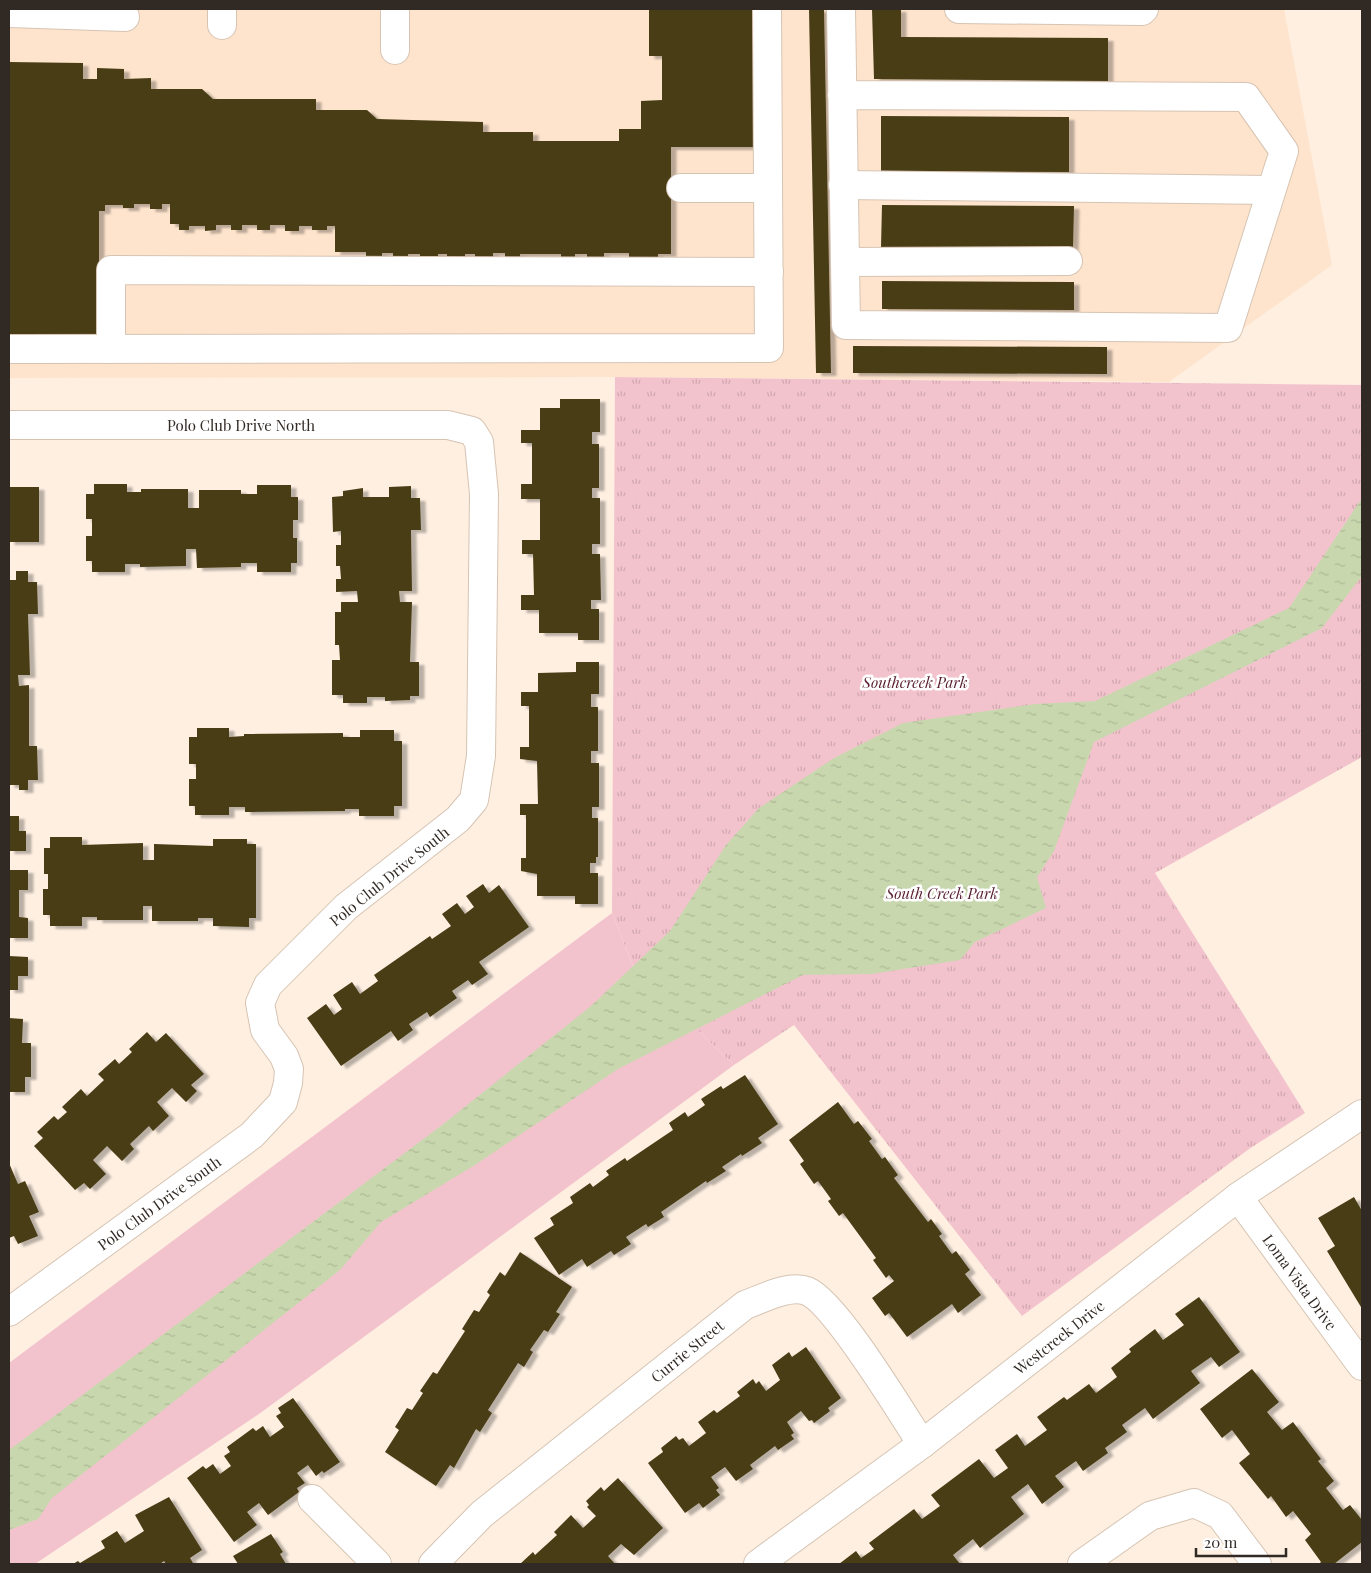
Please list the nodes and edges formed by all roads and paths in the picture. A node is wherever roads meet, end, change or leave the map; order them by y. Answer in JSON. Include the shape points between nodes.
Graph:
{"nodes":[{"id":1,"x":395,"y":9,"type":"edge"},
{"id":2,"x":767,"y":9,"type":"edge"},
{"id":3,"x":841,"y":9,"type":"edge"},
{"id":4,"x":959,"y":9,"type":"edge"},
{"id":5,"x":1144,"y":9,"type":"edge"},
{"id":6,"x":9,"y":13,"type":"edge"},
{"id":7,"x":125,"y":17,"type":"dead end"},
{"id":8,"x":395,"y":50,"type":"dead end"},
{"id":9,"x":842,"y":95,"type":"junction"},
{"id":10,"x":843,"y":185,"type":"junction"},
{"id":11,"x":681,"y":188,"type":"dead end"},
{"id":12,"x":768,"y":188,"type":"junction"},
{"id":13,"x":1272,"y":190,"type":"junction"},
{"id":14,"x":1068,"y":261,"type":"dead end"},
{"id":15,"x":844,"y":262,"type":"junction"},
{"id":16,"x":769,"y":272,"type":"junction"},
{"id":17,"x":9,"y":349,"type":"edge"},
{"id":18,"x":110,"y":349,"type":"junction"},
{"id":19,"x":9,"y":426,"type":"edge"},
{"id":20,"x":472,"y":431,"type":"joint"},
{"id":21,"x":1362,"y":1114,"type":"edge"},
{"id":22,"x":1238,"y":1197,"type":"junction"},
{"id":23,"x":9,"y":1312,"type":"edge"},
{"id":24,"x":1362,"y":1366,"type":"edge"},
{"id":25,"x":922,"y":1444,"type":"junction"},
{"id":26,"x":312,"y":1499,"type":"dead end"},
{"id":27,"x":377,"y":1564,"type":"edge"},
{"id":28,"x":433,"y":1564,"type":"edge"},
{"id":29,"x":758,"y":1564,"type":"edge"},
{"id":30,"x":1082,"y":1564,"type":"edge"},
{"id":31,"x":1257,"y":1564,"type":"edge"}],
"edges":[{"from":1,"to":8,"type":"street"},
{"from":2,"to":12,"type":"street"},
{"from":3,"to":9,"type":"street"},
{"from":4,"to":5,"type":"street","via":[[1142,12]]},
{"from":6,"to":7,"type":"street"},
{"from":9,"to":10,"type":"street"},
{"from":9,"to":13,"type":"street","via":[[1246,96],[1284,151]]},
{"from":10,"to":13,"type":"street"},
{"from":10,"to":15,"type":"street"},
{"from":11,"to":12,"type":"street"},
{"from":12,"to":16,"type":"street"},
{"from":13,"to":15,"type":"street","via":[[1228,328],[846,325]]},
{"from":14,"to":15,"type":"street"},
{"from":16,"to":18,"type":"street","via":[[769,348]]},
{"from":16,"to":18,"type":"street","via":[[110,270]]},
{"from":17,"to":18,"type":"street"},
{"from":19,"to":20,"type":"street","name":"Polo Club Drive North","via":[[448,426]]},
{"from":20,"to":23,"type":"street","name":"Polo Club Drive South","via":[[479,442],[484,494],[481,756],[474,800],[458,819],[346,907],[268,985],[260,1003],[265,1030],[284,1056],[289,1069],[282,1102],[252,1135]]},
{"from":21,"to":22,"type":"street","name":"Westcreek Drive"},
{"from":22,"to":24,"type":"street","name":"Loma Vista Drive"},
{"from":22,"to":25,"type":"street","name":"Westcreek Drive"},
{"from":25,"to":28,"type":"street","name":"Currie Street","via":[[820,1299],[806,1290],[786,1290],[745,1304],[482,1514]]},
{"from":25,"to":29,"type":"street","name":"Westcreek Drive"},
{"from":26,"to":27,"type":"street"},
{"from":30,"to":31,"type":"street","via":[[1150,1516],[1194,1503],[1220,1515]]}]}
